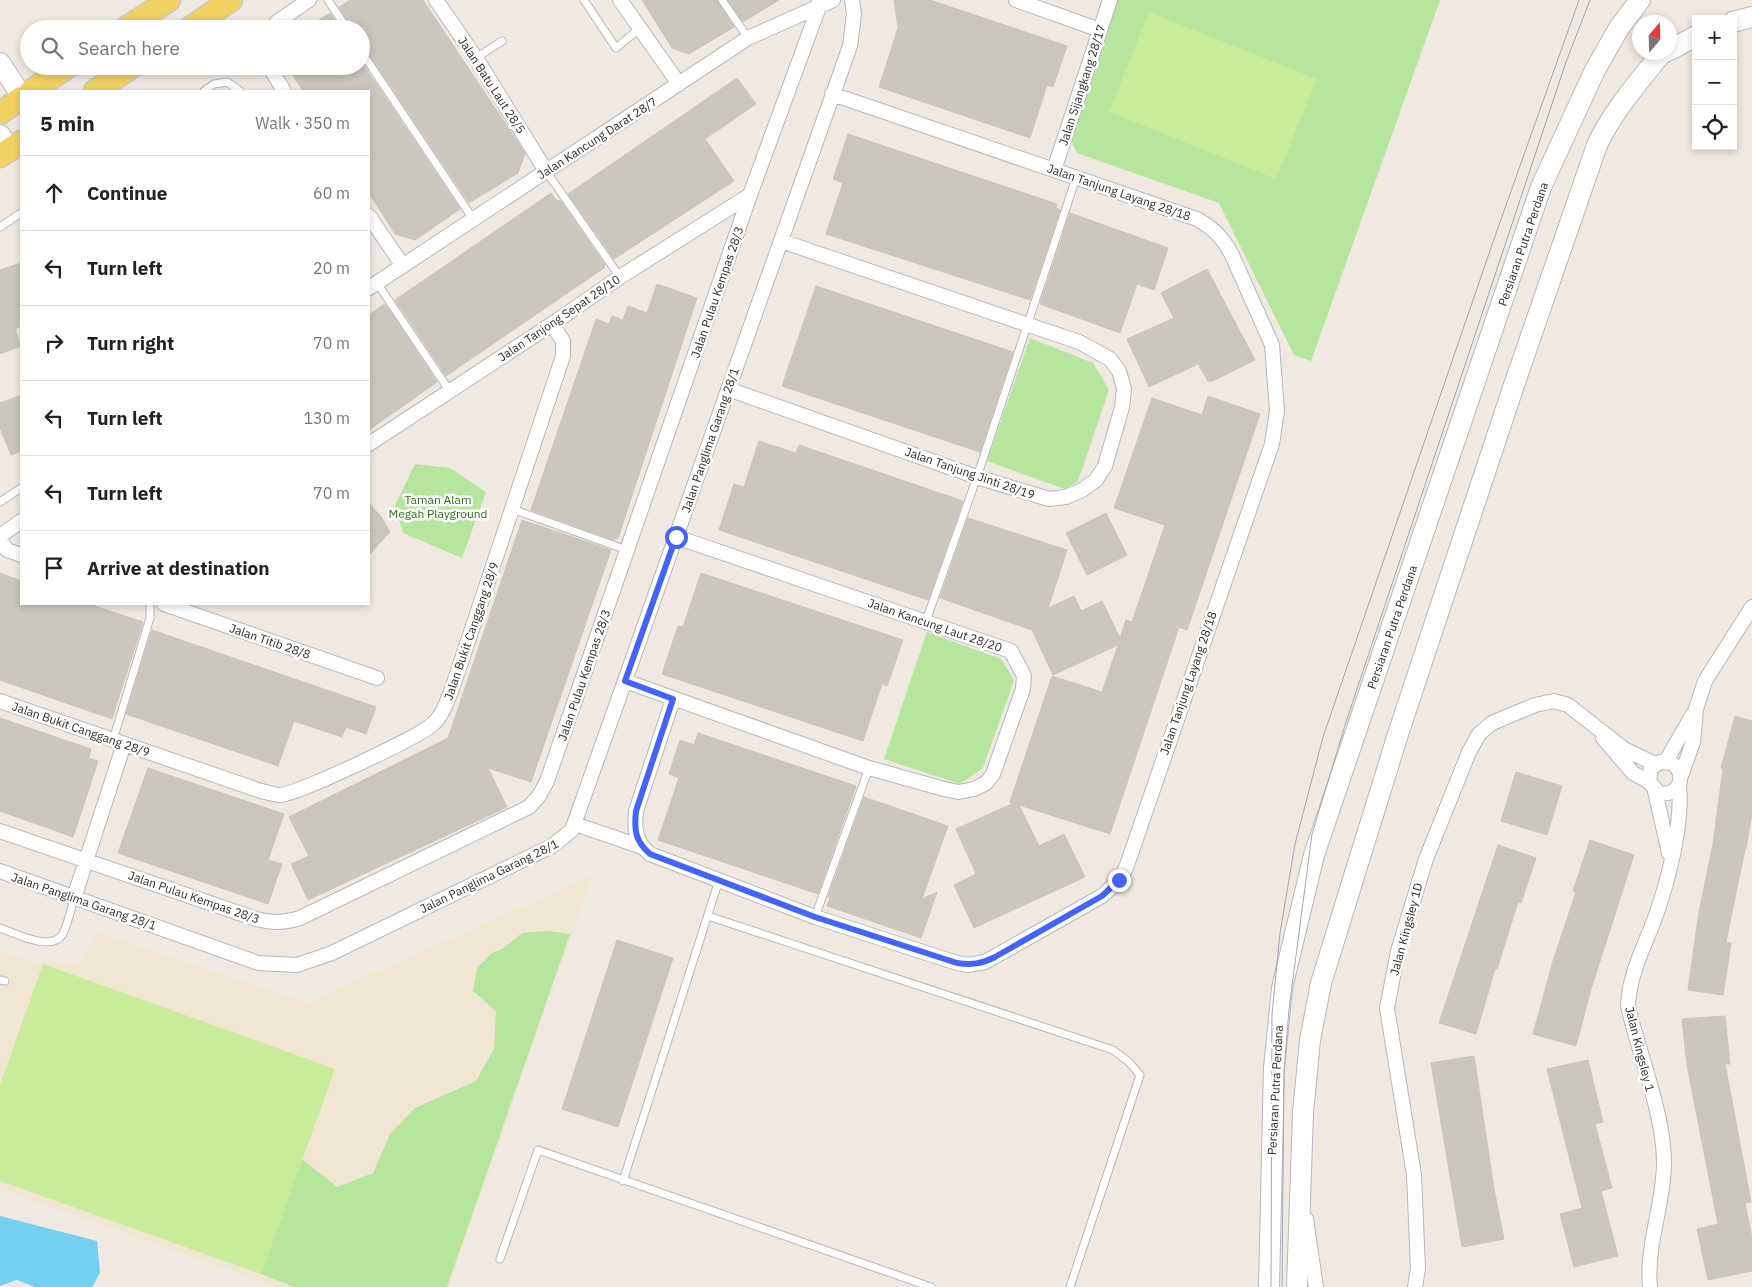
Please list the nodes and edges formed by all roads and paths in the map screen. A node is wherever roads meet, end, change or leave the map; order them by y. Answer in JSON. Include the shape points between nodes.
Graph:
{"nodes":[{"id":1,"x":169,"y":0,"type":"edge"},
{"id":2,"x":231,"y":0,"type":"edge"},
{"id":3,"x":309,"y":0,"type":"edge"},
{"id":4,"x":328,"y":0,"type":"edge"},
{"id":5,"x":436,"y":0,"type":"edge"},
{"id":6,"x":584,"y":0,"type":"edge"},
{"id":7,"x":620,"y":0,"type":"edge"},
{"id":8,"x":722,"y":0,"type":"edge"},
{"id":9,"x":852,"y":0,"type":"edge"},
{"id":10,"x":1016,"y":0,"type":"edge"},
{"id":11,"x":1110,"y":0,"type":"edge"},
{"id":12,"x":1640,"y":0,"type":"edge"},
{"id":13,"x":824,"y":1,"type":"edge"},
{"id":14,"x":1752,"y":17,"type":"edge"},
{"id":15,"x":139,"y":20,"type":"edge"},
{"id":16,"x":201,"y":20,"type":"edge"},
{"id":17,"x":280,"y":20,"type":"edge"},
{"id":18,"x":341,"y":20,"type":"edge"},
{"id":19,"x":1737,"y":21,"type":"edge"},
{"id":20,"x":640,"y":29,"type":"junction"},
{"id":21,"x":1100,"y":30,"type":"junction"},
{"id":22,"x":748,"y":38,"type":"junction"},
{"id":23,"x":1692,"y":38,"type":"edge"},
{"id":24,"x":502,"y":41,"type":"dead end"},
{"id":25,"x":1677,"y":46,"type":"edge"},
{"id":26,"x":476,"y":58,"type":"junction"},
{"id":27,"x":1656,"y":60,"type":"edge"},
{"id":28,"x":0,"y":63,"type":"edge"},
{"id":29,"x":370,"y":65,"type":"edge"},
{"id":30,"x":56,"y":75,"type":"edge"},
{"id":31,"x":119,"y":75,"type":"edge"},
{"id":32,"x":274,"y":75,"type":"edge"},
{"id":33,"x":679,"y":84,"type":"junction"},
{"id":34,"x":33,"y":90,"type":"edge"},
{"id":35,"x":97,"y":90,"type":"edge"},
{"id":36,"x":205,"y":90,"type":"edge"},
{"id":37,"x":239,"y":90,"type":"edge"},
{"id":38,"x":283,"y":90,"type":"edge"},
{"id":39,"x":20,"y":94,"type":"edge"},
{"id":40,"x":832,"y":94,"type":"junction"},
{"id":41,"x":20,"y":97,"type":"edge"},
{"id":42,"x":0,"y":113,"type":"edge"},
{"id":43,"x":1054,"y":170,"type":"junction"},
{"id":44,"x":546,"y":171,"type":"junction"},
{"id":45,"x":1076,"y":178,"type":"junction"},
{"id":46,"x":750,"y":195,"type":"junction"},
{"id":47,"x":20,"y":214,"type":"edge"},
{"id":48,"x":370,"y":217,"type":"edge"},
{"id":49,"x":473,"y":220,"type":"junction"},
{"id":50,"x":0,"y":227,"type":"edge"},
{"id":51,"x":781,"y":241,"type":"junction"},
{"id":52,"x":403,"y":266,"type":"junction"},
{"id":53,"x":620,"y":276,"type":"junction"},
{"id":54,"x":373,"y":286,"type":"edge"},
{"id":55,"x":552,"y":324,"type":"junction"},
{"id":56,"x":1027,"y":325,"type":"junction"},
{"id":57,"x":728,"y":389,"type":"junction"},
{"id":58,"x":449,"y":390,"type":"junction"},
{"id":59,"x":370,"y":443,"type":"edge"},
{"id":60,"x":977,"y":477,"type":"junction"},
{"id":61,"x":20,"y":489,"type":"edge"},
{"id":62,"x":1,"y":499,"type":"edge"},
{"id":63,"x":512,"y":509,"type":"junction"},
{"id":64,"x":20,"y":522,"type":"edge"},
{"id":65,"x":0,"y":536,"type":"edge"},
{"id":66,"x":676,"y":537,"type":"junction"},
{"id":67,"x":0,"y":540,"type":"edge"},
{"id":68,"x":628,"y":550,"type":"junction"},
{"id":69,"x":20,"y":555,"type":"edge"},
{"id":70,"x":150,"y":605,"type":"edge"},
{"id":71,"x":167,"y":605,"type":"edge"},
{"id":72,"x":1752,"y":607,"type":"edge"},
{"id":73,"x":926,"y":621,"type":"junction"},
{"id":74,"x":377,"y":678,"type":"dead end"},
{"id":75,"x":625,"y":681,"type":"junction"},
{"id":76,"x":673,"y":699,"type":"junction"},
{"id":77,"x":0,"y":701,"type":"edge"},
{"id":78,"x":1696,"y":709,"type":"junction"},
{"id":79,"x":1590,"y":722,"type":"junction"},
{"id":80,"x":118,"y":742,"type":"junction"},
{"id":81,"x":1660,"y":763,"type":"junction"},
{"id":82,"x":869,"y":768,"type":"junction"},
{"id":83,"x":1680,"y":781,"type":"junction"},
{"id":84,"x":1652,"y":787,"type":"junction"},
{"id":85,"x":574,"y":824,"type":"junction"},
{"id":86,"x":0,"y":831,"type":"edge"},
{"id":87,"x":642,"y":847,"type":"junction"},
{"id":88,"x":87,"y":860,"type":"junction"},
{"id":89,"x":1670,"y":861,"type":"junction"},
{"id":90,"x":0,"y":871,"type":"edge"},
{"id":91,"x":719,"y":880,"type":"junction"},
{"id":92,"x":74,"y":898,"type":"junction"},
{"id":93,"x":708,"y":916,"type":"junction"},
{"id":94,"x":815,"y":917,"type":"junction"},
{"id":95,"x":0,"y":928,"type":"edge"},
{"id":96,"x":623,"y":1181,"type":"junction"},
{"id":97,"x":1302,"y":1191,"type":"junction"},
{"id":98,"x":500,"y":1259,"type":"dead end"},
{"id":99,"x":931,"y":1287,"type":"edge"},
{"id":100,"x":1070,"y":1287,"type":"edge"},
{"id":101,"x":1269,"y":1287,"type":"edge"},
{"id":102,"x":1297,"y":1287,"type":"edge"},
{"id":103,"x":1316,"y":1287,"type":"edge"},
{"id":104,"x":1415,"y":1287,"type":"edge"},
{"id":105,"x":1650,"y":1287,"type":"edge"}],
"edges":[{"from":1,"to":15,"type":"main road"},
{"from":2,"to":16,"type":"main road"},
{"from":3,"to":17,"type":"street"},
{"from":4,"to":18,"type":"lane"},
{"from":5,"to":26,"type":"street","name":"Jalan Batu Laut 28/5"},
{"from":6,"to":20,"type":"lane","via":[[616,48]]},
{"from":7,"to":20,"type":"street"},
{"from":8,"to":22,"type":"lane"},
{"from":9,"to":40,"type":"street","name":"Jalan Panglima Garang 28/1","via":[[853,30]]},
{"from":10,"to":21,"type":"street"},
{"from":11,"to":21,"type":"street","name":"Jalan Sijangkang 28/17"},
{"from":12,"to":101,"type":"main road","name":"Persiaran Putra Perdana","via":[[1619,28],[1595,70],[1541,187],[1314,855],[1282,988],[1274,1068]]},
{"from":13,"to":22,"type":"street","name":"Jalan Kancung Darat 28/7"},
{"from":13,"to":46,"type":"street","name":"Jalan Pulau Kempas 28/3"},
{"from":14,"to":19,"type":"main road"},
{"from":20,"to":33,"type":"street"},
{"from":21,"to":43,"type":"street","name":"Jalan Sijangkang 28/17"},
{"from":22,"to":33,"type":"street","name":"Jalan Kancung Darat 28/7"},
{"from":23,"to":25,"type":"main road"},
{"from":24,"to":26,"type":"lane"},
{"from":26,"to":44,"type":"street","name":"Jalan Batu Laut 28/5"},
{"from":27,"to":97,"type":"main road","via":[[1607,123],[1597,145],[1399,731],[1321,983],[1310,1040],[1303,1113]]},
{"from":28,"to":39,"type":"main road"},
{"from":29,"to":49,"type":"lane"},
{"from":30,"to":34,"type":"main road"},
{"from":31,"to":35,"type":"main road"},
{"from":32,"to":38,"type":"street"},
{"from":33,"to":44,"type":"street","name":"Jalan Kancung Darat 28/7"},
{"from":36,"to":37,"type":"lane","via":[[214,84],[227,82]]},
{"from":40,"to":43,"type":"street","name":"Jalan Tanjung Layang 28/18"},
{"from":40,"to":51,"type":"street","name":"Jalan Panglima Garang 28/1"},
{"from":41,"to":42,"type":"main road"},
{"from":43,"to":45,"type":"street","name":"Jalan Tanjung Layang 28/18"},
{"from":44,"to":49,"type":"street","name":"Jalan Kancung Darat 28/7"},
{"from":44,"to":53,"type":"lane"},
{"from":45,"to":56,"type":"lane"},
{"from":45,"to":94,"type":"street","name":"Jalan Tanjung Layang 28/18","via":[[1197,219],[1223,239],[1272,345],[1278,411],[1272,444],[1131,855],[1119,880],[1102,896],[985,962],[957,963]]},
{"from":46,"to":53,"type":"street","name":"Jalan Tanjong Sepat 28/10"},
{"from":46,"to":68,"type":"street","name":"Jalan Pulau Kempas 28/3"},
{"from":47,"to":50,"type":"lane"},
{"from":48,"to":52,"type":"street"},
{"from":49,"to":52,"type":"street","name":"Jalan Kancung Darat 28/7"},
{"from":51,"to":56,"type":"street","name":"Jalan Tanjung Jinti 28/19"},
{"from":51,"to":57,"type":"street","name":"Jalan Panglima Garang 28/1"},
{"from":52,"to":54,"type":"street","name":"Jalan Kancung Darat 28/7"},
{"from":53,"to":55,"type":"street","name":"Jalan Tanjong Sepat 28/10"},
{"from":54,"to":58,"type":"lane"},
{"from":55,"to":58,"type":"street","name":"Jalan Tanjong Sepat 28/10"},
{"from":55,"to":63,"type":"street","name":"Jalan Bukit Canggang 28/9","via":[[563,341],[563,356]]},
{"from":56,"to":60,"type":"lane"},
{"from":56,"to":60,"type":"street","name":"Jalan Tanjung Jinti 28/19","via":[[1096,349],[1119,371],[1124,388],[1122,407],[1105,466],[1096,480],[1082,490],[1066,497],[1049,499]]},
{"from":57,"to":60,"type":"street","name":"Jalan Tanjung Jinti 28/19"},
{"from":57,"to":66,"type":"street","name":"Jalan Panglima Garang 28/1"},
{"from":58,"to":59,"type":"street","name":"Jalan Tanjong Sepat 28/10"},
{"from":60,"to":73,"type":"lane"},
{"from":61,"to":62,"type":"lane"},
{"from":63,"to":68,"type":"lane"},
{"from":63,"to":80,"type":"street","name":"Jalan Bukit Canggang 28/9","via":[[445,706],[434,723],[417,735],[317,782],[280,795]]},
{"from":64,"to":65,"type":"street"},
{"from":66,"to":73,"type":"street","name":"Jalan Kancung Laut 28/20"},
{"from":66,"to":75,"type":"street","name":"Jalan Panglima Garang 28/1"},
{"from":67,"to":69,"type":"street","via":[[7,550]]},
{"from":68,"to":88,"type":"street","name":"Jalan Pulau Kempas 28/3","via":[[547,781],[539,796],[522,811],[286,923],[256,919]]},
{"from":70,"to":80,"type":"lane","via":[[150,618]]},
{"from":71,"to":74,"type":"street","name":"Jalan Titib 28/8"},
{"from":72,"to":78,"type":"street","name":"Jalan Kingsley 1","via":[[1705,681]]},
{"from":73,"to":82,"type":"street","name":"Jalan Kancung Laut 28/20","via":[[1004,648],[1019,662],[1024,676],[1023,689],[993,774],[986,783],[959,792]]},
{"from":75,"to":76,"type":"street","name":"Jalan Kancung Laut 28/20"},
{"from":75,"to":85,"type":"street","name":"Jalan Panglima Garang 28/1"},
{"from":76,"to":82,"type":"street","name":"Jalan Kancung Laut 28/20"},
{"from":76,"to":87,"type":"street","via":[[636,811],[636,839]]},
{"from":77,"to":80,"type":"street","name":"Jalan Bukit Canggang 28/9"},
{"from":78,"to":81,"type":"street","name":"Jalan Kingsley 1"},
{"from":78,"to":83,"type":"street","name":"Jalan Kingsley 1","via":[[1693,742]]},
{"from":79,"to":81,"type":"street","name":"Jalan Kingsley 1D","via":[[1624,748]]},
{"from":79,"to":84,"type":"street","name":"Jalan Kingsley 1D","via":[[1619,759]]},
{"from":79,"to":104,"type":"street","name":"Jalan Kingsley 1D","via":[[1568,705],[1554,701],[1492,723],[1479,734],[1426,859],[1400,942],[1387,1008],[1414,1175],[1418,1268]]},
{"from":80,"to":88,"type":"street"},
{"from":81,"to":83,"type":"street","via":[[1676,766]]},
{"from":81,"to":84,"type":"street","via":[[1649,772]]},
{"from":82,"to":94,"type":"lane"},
{"from":83,"to":84,"type":"street","via":[[1668,794]]},
{"from":83,"to":89,"type":"street","name":"Jalan Kingsley 1","via":[[1681,804]]},
{"from":84,"to":89,"type":"street"},
{"from":85,"to":87,"type":"street","name":"Jalan Tanjung Layang 28/18"},
{"from":85,"to":92,"type":"street","name":"Jalan Panglima Garang 28/1","via":[[563,839],[552,846],[332,953],[297,965],[258,962]]},
{"from":86,"to":88,"type":"street","name":"Jalan Pulau Kempas 28/3"},
{"from":87,"to":91,"type":"street","name":"Jalan Tanjung Layang 28/18","via":[[650,854]]},
{"from":88,"to":92,"type":"street"},
{"from":89,"to":105,"type":"street","name":"Jalan Kingsley 1","via":[[1656,915],[1628,992],[1628,1006],[1663,1147],[1662,1187],[1648,1268]]},
{"from":90,"to":92,"type":"street","name":"Jalan Panglima Garang 28/1"},
{"from":91,"to":93,"type":"lane"},
{"from":91,"to":94,"type":"street","name":"Jalan Tanjung Layang 28/18"},
{"from":92,"to":95,"type":"lane","via":[[62,935],[56,942],[46,944]]},
{"from":93,"to":96,"type":"lane"},
{"from":93,"to":100,"type":"lane","via":[[1113,1050],[1129,1062],[1140,1075]]},
{"from":96,"to":98,"type":"lane","via":[[538,1150]]},
{"from":96,"to":99,"type":"lane"},
{"from":97,"to":102,"type":"main road"},
{"from":97,"to":103,"type":"street"}]}
